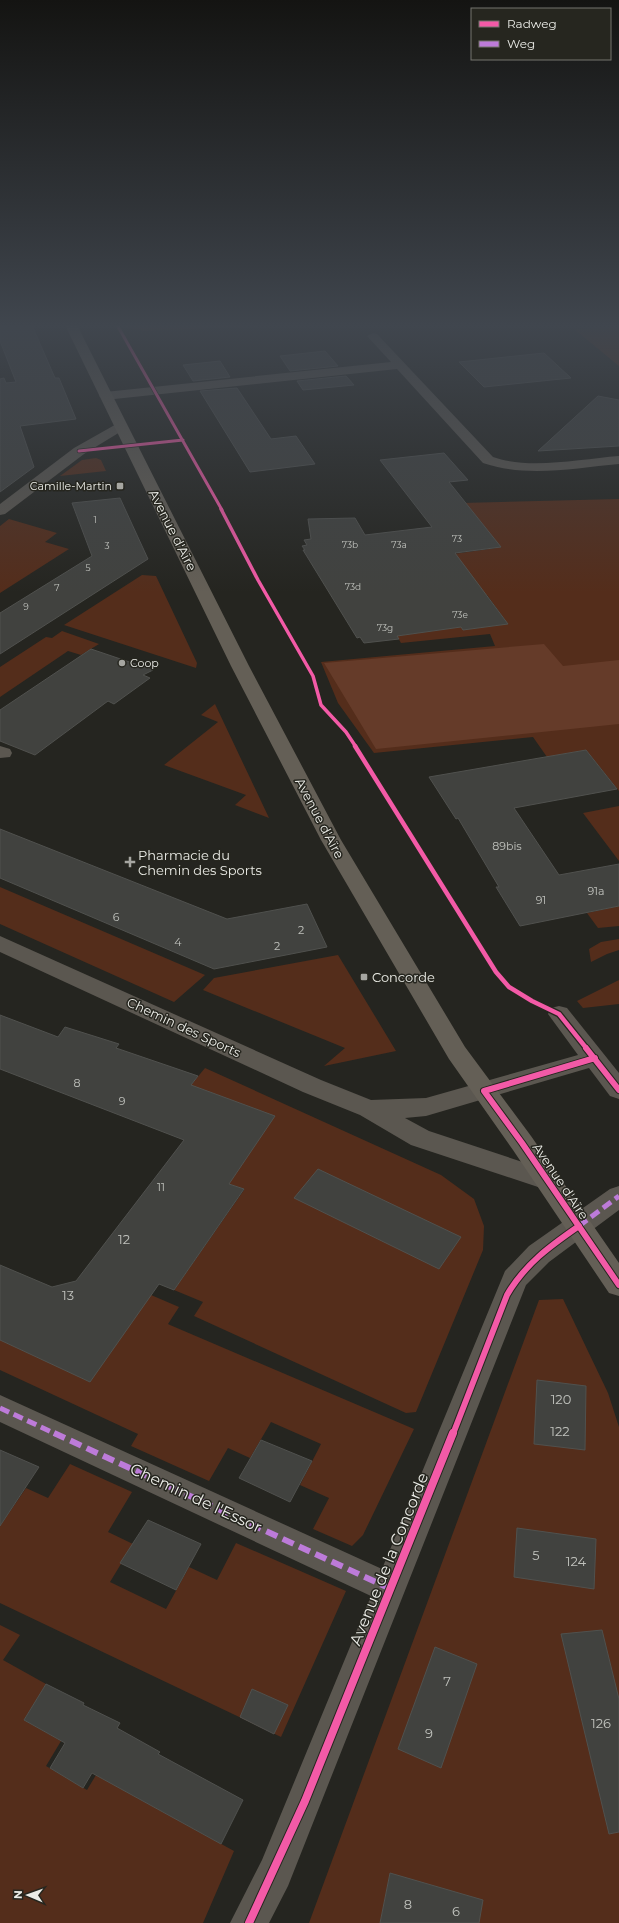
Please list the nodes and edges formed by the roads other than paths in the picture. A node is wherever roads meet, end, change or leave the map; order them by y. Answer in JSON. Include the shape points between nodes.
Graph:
{"nodes":[{"id":1,"x":113,"y":413,"type":"edge"},
{"id":2,"x":445,"y":413,"type":"edge"},
{"id":3,"x":120,"y":426,"type":"junction"},
{"id":4,"x":619,"y":460,"type":"edge"},
{"id":5,"x":0,"y":511,"type":"edge"},
{"id":6,"x":0,"y":943,"type":"edge"},
{"id":7,"x":559,"y":1014,"type":"dead end"},
{"id":8,"x":595,"y":1058,"type":"junction"},
{"id":9,"x":619,"y":1090,"type":"edge"},
{"id":10,"x":484,"y":1091,"type":"junction"},
{"id":11,"x":369,"y":1109,"type":"junction"},
{"id":12,"x":547,"y":1180,"type":"junction"},
{"id":13,"x":619,"y":1196,"type":"edge"},
{"id":14,"x":579,"y":1226,"type":"junction"},
{"id":15,"x":619,"y":1285,"type":"edge"},
{"id":16,"x":0,"y":1408,"type":"edge"},
{"id":17,"x":391,"y":1589,"type":"junction"},
{"id":18,"x":275,"y":1873,"type":"junction"},
{"id":19,"x":249,"y":1923,"type":"edge"},
{"id":20,"x":264,"y":1923,"type":"edge"}],
"edges":[{"from":1,"to":3,"type":"main road","name":"Avenue d'Aïre"},
{"from":2,"to":4,"type":"street","via":[[488,460],[497,465],[518,467]]},
{"from":3,"to":5,"type":"street","via":[[79,451]]},
{"from":3,"to":10,"type":"main road","name":"Avenue d'Aïre","via":[[240,666],[331,840],[451,1043]]},
{"from":6,"to":11,"type":"street","name":"Chemin des Sports","via":[[312,1086]]},
{"from":7,"to":8,"type":"street"},
{"from":8,"to":9,"type":"street"},
{"from":8,"to":10,"type":"street","name":"Chemin des Sports"},
{"from":10,"to":11,"type":"street","name":"Chemin des Sports","via":[[426,1107]]},
{"from":10,"to":12,"type":"main road","name":"Avenue d'Aïre"},
{"from":11,"to":12,"type":"street","name":"Chemin des Sports","via":[[420,1138]]},
{"from":12,"to":14,"type":"main road","name":"Avenue d'Aïre"},
{"from":13,"to":14,"type":"street","name":"Avenue de la Concorde"},
{"from":14,"to":15,"type":"main road","name":"Avenue d'Aïre"},
{"from":14,"to":17,"type":"street","name":"Avenue de la Concorde","via":[[539,1254],[515,1279]]},
{"from":16,"to":17,"type":"street","name":"Chemin de l'Essor"},
{"from":17,"to":18,"type":"street","name":"Avenue de la Concorde"},
{"from":18,"to":19,"type":"street","name":"Avenue de la Concorde"},
{"from":18,"to":20,"type":"street"}]}
